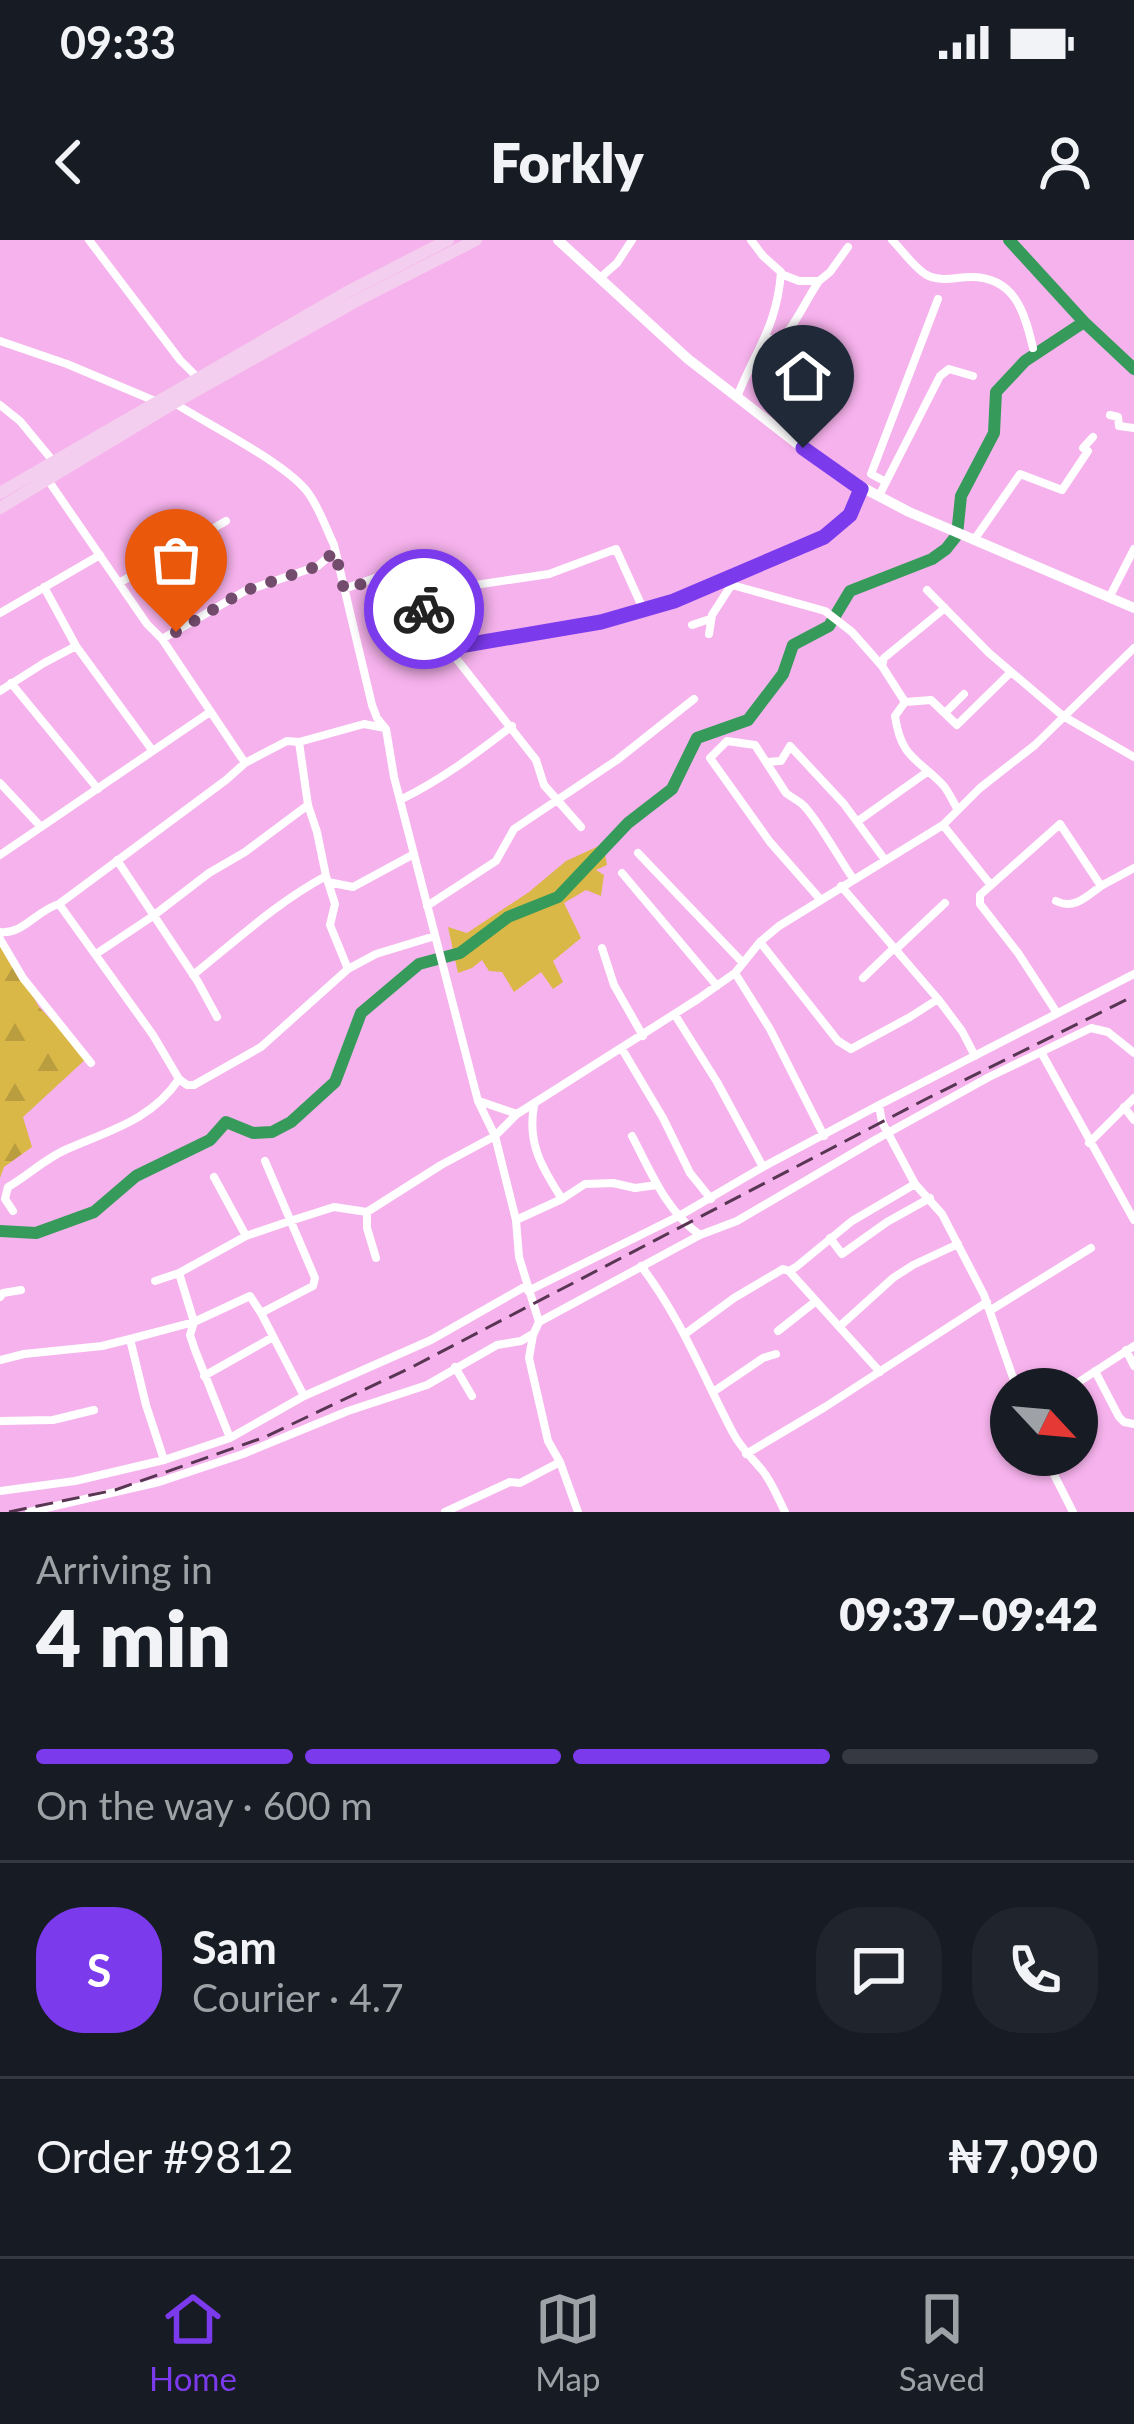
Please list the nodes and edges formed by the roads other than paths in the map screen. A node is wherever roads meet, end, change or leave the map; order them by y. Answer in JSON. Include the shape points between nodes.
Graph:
{"nodes":[{"id":1,"x":89,"y":240,"type":"edge"},
{"id":2,"x":448,"y":240,"type":"edge"},
{"id":3,"x":476,"y":240,"type":"edge"},
{"id":4,"x":558,"y":240,"type":"edge"},
{"id":5,"x":632,"y":240,"type":"edge"},
{"id":6,"x":751,"y":240,"type":"edge"},
{"id":7,"x":892,"y":240,"type":"edge"},
{"id":8,"x":848,"y":247,"type":"dead end"},
{"id":9,"x":781,"y":274,"type":"junction"},
{"id":10,"x":600,"y":278,"type":"junction"},
{"id":11,"x":819,"y":281,"type":"junction"},
{"id":12,"x":938,"y":299,"type":"dead end"},
{"id":13,"x":765,"y":339,"type":"junction"},
{"id":14,"x":0,"y":340,"type":"edge"},
{"id":15,"x":1033,"y":348,"type":"dead end"},
{"id":16,"x":973,"y":376,"type":"dead end"},
{"id":17,"x":198,"y":378,"type":"junction"},
{"id":18,"x":737,"y":397,"type":"junction"},
{"id":19,"x":156,"y":402,"type":"junction"},
{"id":20,"x":174,"y":404,"type":"junction"},
{"id":21,"x":0,"y":405,"type":"edge"},
{"id":22,"x":1110,"y":415,"type":"dead end"},
{"id":23,"x":1134,"y":428,"type":"edge"},
{"id":24,"x":1093,"y":437,"type":"dead end"},
{"id":25,"x":53,"y":461,"type":"junction"},
{"id":26,"x":48,"y":480,"type":"junction"},
{"id":27,"x":886,"y":482,"type":"junction"},
{"id":28,"x":861,"y":489,"type":"junction"},
{"id":29,"x":0,"y":494,"type":"edge"},
{"id":30,"x":878,"y":497,"type":"junction"},
{"id":31,"x":0,"y":508,"type":"edge"},
{"id":32,"x":226,"y":521,"type":"dead end"},
{"id":33,"x":969,"y":538,"type":"junction"},
{"id":34,"x":1134,"y":549,"type":"edge"},
{"id":35,"x":335,"y":551,"type":"junction"},
{"id":36,"x":100,"y":555,"type":"junction"},
{"id":37,"x":730,"y":581,"type":"junction"},
{"id":38,"x":119,"y":583,"type":"junction"},
{"id":39,"x":44,"y":587,"type":"junction"},
{"id":40,"x":344,"y":590,"type":"junction"},
{"id":41,"x":927,"y":590,"type":"dead end"},
{"id":42,"x":415,"y":593,"type":"junction"},
{"id":43,"x":1109,"y":598,"type":"junction"},
{"id":44,"x":945,"y":608,"type":"junction"},
{"id":45,"x":1134,"y":608,"type":"edge"},
{"id":46,"x":644,"y":611,"type":"junction"},
{"id":47,"x":0,"y":613,"type":"edge"},
{"id":48,"x":711,"y":619,"type":"junction"},
{"id":49,"x":692,"y":625,"type":"dead end"},
{"id":50,"x":709,"y":634,"type":"dead end"},
{"id":51,"x":162,"y":639,"type":"junction"},
{"id":52,"x":76,"y":646,"type":"junction"},
{"id":53,"x":448,"y":648,"type":"junction"},
{"id":54,"x":1134,"y":648,"type":"edge"},
{"id":55,"x":882,"y":666,"type":"junction"},
{"id":56,"x":1011,"y":671,"type":"junction"},
{"id":57,"x":11,"y":682,"type":"junction"},
{"id":58,"x":0,"y":692,"type":"edge"},
{"id":59,"x":964,"y":694,"type":"dead end"},
{"id":60,"x":694,"y":699,"type":"dead end"},
{"id":61,"x":905,"y":701,"type":"junction"},
{"id":62,"x":372,"y":704,"type":"junction"},
{"id":63,"x":210,"y":712,"type":"junction"},
{"id":64,"x":945,"y":713,"type":"junction"},
{"id":65,"x":1064,"y":716,"type":"junction"},
{"id":66,"x":364,"y":724,"type":"junction"},
{"id":67,"x":512,"y":727,"type":"junction"},
{"id":68,"x":386,"y":729,"type":"junction"},
{"id":69,"x":299,"y":742,"type":"junction"},
{"id":70,"x":152,"y":750,"type":"junction"},
{"id":71,"x":1134,"y":758,"type":"edge"},
{"id":72,"x":766,"y":762,"type":"junction"},
{"id":73,"x":245,"y":763,"type":"junction"},
{"id":74,"x":927,"y":772,"type":"junction"},
{"id":75,"x":0,"y":783,"type":"edge"},
{"id":76,"x":98,"y":789,"type":"junction"},
{"id":77,"x":400,"y":800,"type":"junction"},
{"id":78,"x":557,"y":800,"type":"junction"},
{"id":79,"x":308,"y":806,"type":"junction"},
{"id":80,"x":958,"y":810,"type":"junction"},
{"id":81,"x":858,"y":820,"type":"junction"},
{"id":82,"x":943,"y":825,"type":"junction"},
{"id":83,"x":41,"y":827,"type":"junction"},
{"id":84,"x":581,"y":827,"type":"dead end"},
{"id":85,"x":638,"y":853,"type":"dead end"},
{"id":86,"x":414,"y":854,"type":"junction"},
{"id":87,"x":0,"y":855,"type":"edge"},
{"id":88,"x":117,"y":860,"type":"junction"},
{"id":89,"x":885,"y":860,"type":"junction"},
{"id":90,"x":1134,"y":868,"type":"edge"},
{"id":91,"x":622,"y":873,"type":"dead end"},
{"id":92,"x":327,"y":879,"type":"junction"},
{"id":93,"x":854,"y":880,"type":"junction"},
{"id":94,"x":991,"y":884,"type":"junction"},
{"id":95,"x":842,"y":886,"type":"junction"},
{"id":96,"x":1101,"y":886,"type":"junction"},
{"id":97,"x":352,"y":887,"type":"junction"},
{"id":98,"x":820,"y":899,"type":"junction"},
{"id":99,"x":1056,"y":901,"type":"dead end"},
{"id":100,"x":945,"y":903,"type":"dead end"},
{"id":101,"x":59,"y":904,"type":"junction"},
{"id":102,"x":335,"y":904,"type":"junction"},
{"id":103,"x":427,"y":906,"type":"junction"},
{"id":104,"x":153,"y":916,"type":"junction"},
{"id":105,"x":0,"y":935,"type":"edge"},
{"id":106,"x":435,"y":936,"type":"junction"},
{"id":107,"x":760,"y":942,"type":"junction"},
{"id":108,"x":602,"y":948,"type":"dead end"},
{"id":109,"x":894,"y":949,"type":"junction"},
{"id":110,"x":96,"y":954,"type":"junction"},
{"id":111,"x":743,"y":963,"type":"junction"},
{"id":112,"x":348,"y":969,"type":"junction"},
{"id":113,"x":735,"y":973,"type":"junction"},
{"id":114,"x":1134,"y":974,"type":"edge"},
{"id":115,"x":193,"y":975,"type":"junction"},
{"id":116,"x":863,"y":978,"type":"dead end"},
{"id":117,"x":717,"y":986,"type":"junction"},
{"id":118,"x":938,"y":999,"type":"junction"},
{"id":119,"x":1057,"y":1013,"type":"junction"},
{"id":120,"x":675,"y":1015,"type":"junction"},
{"id":121,"x":217,"y":1018,"type":"dead end"},
{"id":122,"x":643,"y":1036,"type":"junction"},
{"id":123,"x":622,"y":1049,"type":"junction"},
{"id":124,"x":1041,"y":1052,"type":"junction"},
{"id":125,"x":1134,"y":1053,"type":"edge"},
{"id":126,"x":975,"y":1056,"type":"junction"},
{"id":127,"x":91,"y":1064,"type":"dead end"},
{"id":128,"x":179,"y":1079,"type":"junction"},
{"id":129,"x":1134,"y":1098,"type":"edge"},
{"id":130,"x":478,"y":1101,"type":"junction"},
{"id":131,"x":534,"y":1104,"type":"junction"},
{"id":132,"x":879,"y":1105,"type":"junction"},
{"id":133,"x":1124,"y":1107,"type":"junction"},
{"id":134,"x":518,"y":1114,"type":"junction"},
{"id":135,"x":1134,"y":1120,"type":"edge"},
{"id":136,"x":888,"y":1133,"type":"junction"},
{"id":137,"x":495,"y":1136,"type":"junction"},
{"id":138,"x":632,"y":1136,"type":"dead end"},
{"id":139,"x":824,"y":1136,"type":"junction"},
{"id":140,"x":1089,"y":1143,"type":"junction"},
{"id":141,"x":266,"y":1161,"type":"dead end"},
{"id":142,"x":763,"y":1167,"type":"junction"},
{"id":143,"x":214,"y":1177,"type":"dead end"},
{"id":144,"x":657,"y":1184,"type":"junction"},
{"id":145,"x":915,"y":1184,"type":"junction"},
{"id":146,"x":562,"y":1198,"type":"junction"},
{"id":147,"x":711,"y":1198,"type":"junction"},
{"id":148,"x":931,"y":1198,"type":"junction"},
{"id":149,"x":13,"y":1211,"type":"dead end"},
{"id":150,"x":367,"y":1212,"type":"junction"},
{"id":151,"x":679,"y":1216,"type":"junction"},
{"id":152,"x":516,"y":1220,"type":"junction"},
{"id":153,"x":1134,"y":1220,"type":"edge"},
{"id":154,"x":290,"y":1221,"type":"junction"},
{"id":155,"x":700,"y":1235,"type":"junction"},
{"id":156,"x":247,"y":1236,"type":"junction"},
{"id":157,"x":830,"y":1238,"type":"junction"},
{"id":158,"x":958,"y":1244,"type":"junction"},
{"id":159,"x":1091,"y":1248,"type":"dead end"},
{"id":160,"x":376,"y":1258,"type":"dead end"},
{"id":161,"x":641,"y":1266,"type":"junction"},
{"id":162,"x":789,"y":1271,"type":"junction"},
{"id":163,"x":179,"y":1273,"type":"junction"},
{"id":164,"x":155,"y":1281,"type":"dead end"},
{"id":165,"x":527,"y":1289,"type":"junction"},
{"id":166,"x":21,"y":1290,"type":"dead end"},
{"id":167,"x":0,"y":1297,"type":"edge"},
{"id":168,"x":816,"y":1301,"type":"junction"},
{"id":169,"x":989,"y":1306,"type":"junction"},
{"id":170,"x":261,"y":1313,"type":"junction"},
{"id":171,"x":194,"y":1322,"type":"junction"},
{"id":172,"x":539,"y":1322,"type":"junction"},
{"id":173,"x":840,"y":1326,"type":"junction"},
{"id":174,"x":778,"y":1330,"type":"dead end"},
{"id":175,"x":533,"y":1334,"type":"junction"},
{"id":176,"x":685,"y":1334,"type":"junction"},
{"id":177,"x":273,"y":1337,"type":"junction"},
{"id":178,"x":130,"y":1339,"type":"junction"},
{"id":179,"x":1130,"y":1348,"type":"edge"},
{"id":180,"x":776,"y":1354,"type":"dead end"},
{"id":181,"x":0,"y":1360,"type":"edge"},
{"id":182,"x":1134,"y":1366,"type":"edge"},
{"id":183,"x":455,"y":1367,"type":"junction"},
{"id":184,"x":1010,"y":1368,"type":"edge"},
{"id":185,"x":1098,"y":1369,"type":"edge"},
{"id":186,"x":880,"y":1372,"type":"junction"},
{"id":187,"x":205,"y":1376,"type":"junction"},
{"id":188,"x":1098,"y":1377,"type":"edge"},
{"id":189,"x":713,"y":1392,"type":"junction"},
{"id":190,"x":304,"y":1396,"type":"junction"},
{"id":191,"x":472,"y":1396,"type":"dead end"},
{"id":192,"x":94,"y":1411,"type":"dead end"},
{"id":193,"x":0,"y":1421,"type":"edge"},
{"id":194,"x":1134,"y":1424,"type":"edge"},
{"id":195,"x":230,"y":1438,"type":"junction"},
{"id":196,"x":746,"y":1454,"type":"junction"},
{"id":197,"x":164,"y":1460,"type":"junction"},
{"id":198,"x":560,"y":1462,"type":"junction"},
{"id":199,"x":1055,"y":1476,"type":"edge"},
{"id":200,"x":0,"y":1491,"type":"edge"},
{"id":201,"x":28,"y":1512,"type":"edge"},
{"id":202,"x":445,"y":1512,"type":"edge"},
{"id":203,"x":578,"y":1512,"type":"edge"},
{"id":204,"x":785,"y":1512,"type":"edge"},
{"id":205,"x":1073,"y":1512,"type":"edge"}],
"edges":[{"from":1,"to":17,"type":"street"},
{"from":2,"to":17,"type":"main road"},
{"from":3,"to":20,"type":"main road"},
{"from":4,"to":10,"type":"street"},
{"from":5,"to":10,"type":"street"},
{"from":6,"to":9,"type":"street"},
{"from":7,"to":15,"type":"street","via":[[941,280],[998,283],[1021,304]]},
{"from":8,"to":11,"type":"street"},
{"from":9,"to":11,"type":"street"},
{"from":9,"to":13,"type":"street"},
{"from":10,"to":18,"type":"street"},
{"from":11,"to":13,"type":"street","via":[[782,339]]},
{"from":12,"to":27,"type":"street","via":[[871,474]]},
{"from":13,"to":18,"type":"street"},
{"from":14,"to":19,"type":"street"},
{"from":16,"to":27,"type":"street","via":[[949,369],[940,376]]},
{"from":17,"to":19,"type":"main road"},
{"from":18,"to":28,"type":"street"},
{"from":19,"to":25,"type":"main road"},
{"from":20,"to":26,"type":"main road"},
{"from":20,"to":35,"type":"street","via":[[304,488]]},
{"from":21,"to":25,"type":"street"},
{"from":22,"to":23,"type":"street"},
{"from":24,"to":33,"type":"street","via":[[1062,490],[1020,474]]},
{"from":25,"to":29,"type":"main road"},
{"from":26,"to":31,"type":"main road"},
{"from":26,"to":36,"type":"street"},
{"from":27,"to":30,"type":"street"},
{"from":28,"to":30,"type":"street"},
{"from":28,"to":37,"type":"street","via":[[850,515],[824,537]]},
{"from":30,"to":33,"type":"street"},
{"from":32,"to":38,"type":"street"},
{"from":33,"to":43,"type":"street"},
{"from":34,"to":43,"type":"street"},
{"from":35,"to":40,"type":"street"},
{"from":35,"to":51,"type":"street"},
{"from":36,"to":38,"type":"street"},
{"from":36,"to":39,"type":"street"},
{"from":37,"to":46,"type":"street"},
{"from":37,"to":48,"type":"street"},
{"from":37,"to":55,"type":"street","via":[[825,611]]},
{"from":38,"to":51,"type":"street"},
{"from":39,"to":47,"type":"street"},
{"from":39,"to":52,"type":"street"},
{"from":40,"to":42,"type":"street","via":[[389,574]]},
{"from":40,"to":62,"type":"street"},
{"from":41,"to":44,"type":"street"},
{"from":42,"to":46,"type":"street","via":[[549,574],[616,549]]},
{"from":42,"to":53,"type":"street"},
{"from":43,"to":45,"type":"street"},
{"from":44,"to":55,"type":"street"},
{"from":44,"to":56,"type":"street"},
{"from":46,"to":53,"type":"street"},
{"from":48,"to":49,"type":"street"},
{"from":48,"to":50,"type":"street"},
{"from":51,"to":63,"type":"street"},
{"from":52,"to":57,"type":"street"},
{"from":52,"to":70,"type":"street"},
{"from":53,"to":67,"type":"street"},
{"from":54,"to":65,"type":"street"},
{"from":55,"to":61,"type":"street"},
{"from":56,"to":64,"type":"street","via":[[962,722]]},
{"from":56,"to":65,"type":"street"},
{"from":57,"to":58,"type":"street"},
{"from":57,"to":76,"type":"street"},
{"from":59,"to":64,"type":"street"},
{"from":60,"to":78,"type":"street"},
{"from":61,"to":64,"type":"street","via":[[927,699]]},
{"from":61,"to":74,"type":"street","via":[[895,716],[898,737]]},
{"from":62,"to":66,"type":"street"},
{"from":62,"to":68,"type":"street"},
{"from":63,"to":70,"type":"street"},
{"from":63,"to":73,"type":"street"},
{"from":65,"to":71,"type":"street"},
{"from":65,"to":80,"type":"street"},
{"from":66,"to":68,"type":"street"},
{"from":66,"to":69,"type":"street"},
{"from":67,"to":77,"type":"street"},
{"from":67,"to":78,"type":"street"},
{"from":68,"to":77,"type":"street"},
{"from":69,"to":73,"type":"street"},
{"from":69,"to":79,"type":"street"},
{"from":70,"to":76,"type":"street"},
{"from":72,"to":81,"type":"street","via":[[781,761],[790,746]]},
{"from":72,"to":93,"type":"street"},
{"from":72,"to":98,"type":"street","via":[[749,742],[727,741],[710,758]]},
{"from":73,"to":88,"type":"street"},
{"from":74,"to":80,"type":"street"},
{"from":74,"to":81,"type":"street"},
{"from":75,"to":83,"type":"street"},
{"from":76,"to":83,"type":"street"},
{"from":77,"to":86,"type":"street"},
{"from":78,"to":84,"type":"street"},
{"from":78,"to":103,"type":"street","via":[[514,829],[496,861]]},
{"from":79,"to":92,"type":"street"},
{"from":79,"to":104,"type":"street"},
{"from":80,"to":82,"type":"street"},
{"from":81,"to":89,"type":"street"},
{"from":82,"to":89,"type":"street"},
{"from":82,"to":94,"type":"street"},
{"from":83,"to":87,"type":"street"},
{"from":85,"to":111,"type":"street"},
{"from":86,"to":97,"type":"street"},
{"from":86,"to":103,"type":"street"},
{"from":88,"to":101,"type":"street"},
{"from":88,"to":104,"type":"street"},
{"from":89,"to":93,"type":"street"},
{"from":90,"to":96,"type":"street"},
{"from":91,"to":117,"type":"street"},
{"from":92,"to":97,"type":"street"},
{"from":92,"to":102,"type":"street"},
{"from":92,"to":115,"type":"street","via":[[298,891]]},
{"from":93,"to":95,"type":"street"},
{"from":94,"to":96,"type":"street","via":[[1060,824]]},
{"from":94,"to":119,"type":"street","via":[[980,904]]},
{"from":95,"to":98,"type":"street"},
{"from":95,"to":109,"type":"street"},
{"from":96,"to":99,"type":"street","via":[[1072,905]]},
{"from":97,"to":102,"type":"street"},
{"from":98,"to":107,"type":"street"},
{"from":100,"to":109,"type":"street"},
{"from":101,"to":105,"type":"street"},
{"from":101,"to":110,"type":"street"},
{"from":102,"to":112,"type":"street","via":[[330,925]]},
{"from":103,"to":106,"type":"street"},
{"from":104,"to":110,"type":"street"},
{"from":104,"to":115,"type":"street"},
{"from":105,"to":127,"type":"street","via":[[23,979]]},
{"from":106,"to":112,"type":"street"},
{"from":106,"to":130,"type":"street"},
{"from":107,"to":111,"type":"street"},
{"from":107,"to":118,"type":"street","via":[[851,1049]]},
{"from":108,"to":122,"type":"street"},
{"from":109,"to":116,"type":"street"},
{"from":109,"to":118,"type":"street"},
{"from":110,"to":128,"type":"street"},
{"from":111,"to":113,"type":"street"},
{"from":112,"to":128,"type":"street","via":[[261,1047],[194,1085]]},
{"from":113,"to":117,"type":"street"},
{"from":113,"to":139,"type":"street"},
{"from":114,"to":119,"type":"street"},
{"from":115,"to":121,"type":"street"},
{"from":117,"to":120,"type":"street"},
{"from":118,"to":126,"type":"street"},
{"from":119,"to":126,"type":"street"},
{"from":120,"to":122,"type":"street"},
{"from":120,"to":142,"type":"street"},
{"from":122,"to":123,"type":"street"},
{"from":123,"to":131,"type":"street"},
{"from":123,"to":147,"type":"street"},
{"from":124,"to":125,"type":"street","via":[[1091,1028]]},
{"from":124,"to":136,"type":"street"},
{"from":124,"to":140,"type":"street"},
{"from":126,"to":132,"type":"street"},
{"from":128,"to":149,"type":"street","via":[[154,1106],[8,1187]]},
{"from":129,"to":133,"type":"street"},
{"from":130,"to":134,"type":"street"},
{"from":130,"to":137,"type":"street"},
{"from":131,"to":134,"type":"street"},
{"from":131,"to":146,"type":"street","via":[[532,1142]]},
{"from":132,"to":136,"type":"street"},
{"from":132,"to":139,"type":"street"},
{"from":133,"to":135,"type":"street"},
{"from":133,"to":140,"type":"street"},
{"from":134,"to":137,"type":"street"},
{"from":136,"to":145,"type":"street"},
{"from":136,"to":155,"type":"street"},
{"from":137,"to":150,"type":"street"},
{"from":137,"to":152,"type":"street"},
{"from":138,"to":144,"type":"street"},
{"from":139,"to":142,"type":"street"},
{"from":140,"to":153,"type":"street"},
{"from":141,"to":154,"type":"street"},
{"from":142,"to":147,"type":"street"},
{"from":143,"to":156,"type":"street"},
{"from":144,"to":146,"type":"street","via":[[595,1182]]},
{"from":144,"to":151,"type":"street"},
{"from":145,"to":148,"type":"street"},
{"from":145,"to":157,"type":"street"},
{"from":146,"to":152,"type":"street"},
{"from":147,"to":151,"type":"street"},
{"from":148,"to":157,"type":"street","via":[[842,1254]]},
{"from":148,"to":158,"type":"street"},
{"from":150,"to":154,"type":"street","via":[[334,1207]]},
{"from":150,"to":160,"type":"street"},
{"from":151,"to":155,"type":"street"},
{"from":151,"to":165,"type":"street"},
{"from":152,"to":165,"type":"street"},
{"from":154,"to":156,"type":"street"},
{"from":154,"to":170,"type":"street","via":[[315,1282]]},
{"from":155,"to":161,"type":"street"},
{"from":156,"to":163,"type":"street"},
{"from":157,"to":162,"type":"street"},
{"from":158,"to":169,"type":"street"},
{"from":158,"to":173,"type":"street","via":[[893,1278]]},
{"from":159,"to":169,"type":"street"},
{"from":161,"to":172,"type":"street"},
{"from":161,"to":176,"type":"street"},
{"from":162,"to":168,"type":"street"},
{"from":162,"to":176,"type":"street"},
{"from":163,"to":164,"type":"street"},
{"from":163,"to":171,"type":"street"},
{"from":165,"to":172,"type":"street"},
{"from":165,"to":190,"type":"street"},
{"from":166,"to":167,"type":"street"},
{"from":168,"to":173,"type":"street"},
{"from":168,"to":174,"type":"street"},
{"from":169,"to":184,"type":"street"},
{"from":169,"to":186,"type":"street"},
{"from":170,"to":171,"type":"street","via":[[250,1296]]},
{"from":170,"to":177,"type":"street"},
{"from":171,"to":178,"type":"street"},
{"from":171,"to":187,"type":"street","via":[[190,1335]]},
{"from":172,"to":175,"type":"street"},
{"from":173,"to":186,"type":"street"},
{"from":175,"to":183,"type":"street"},
{"from":175,"to":198,"type":"street","via":[[529,1358]]},
{"from":176,"to":189,"type":"street"},
{"from":177,"to":187,"type":"street"},
{"from":177,"to":190,"type":"street"},
{"from":178,"to":181,"type":"street"},
{"from":178,"to":197,"type":"street"},
{"from":179,"to":182,"type":"street"},
{"from":179,"to":185,"type":"street"},
{"from":180,"to":189,"type":"street"},
{"from":183,"to":191,"type":"street"},
{"from":183,"to":201,"type":"street","via":[[428,1385],[244,1454]]},
{"from":186,"to":196,"type":"street"},
{"from":187,"to":195,"type":"street"},
{"from":188,"to":194,"type":"street","via":[[1119,1417]]},
{"from":189,"to":196,"type":"street"},
{"from":190,"to":195,"type":"street"},
{"from":192,"to":193,"type":"street"},
{"from":195,"to":197,"type":"street"},
{"from":196,"to":204,"type":"street"},
{"from":197,"to":200,"type":"street"},
{"from":198,"to":202,"type":"street"},
{"from":198,"to":203,"type":"street"},
{"from":199,"to":205,"type":"street"}]}
